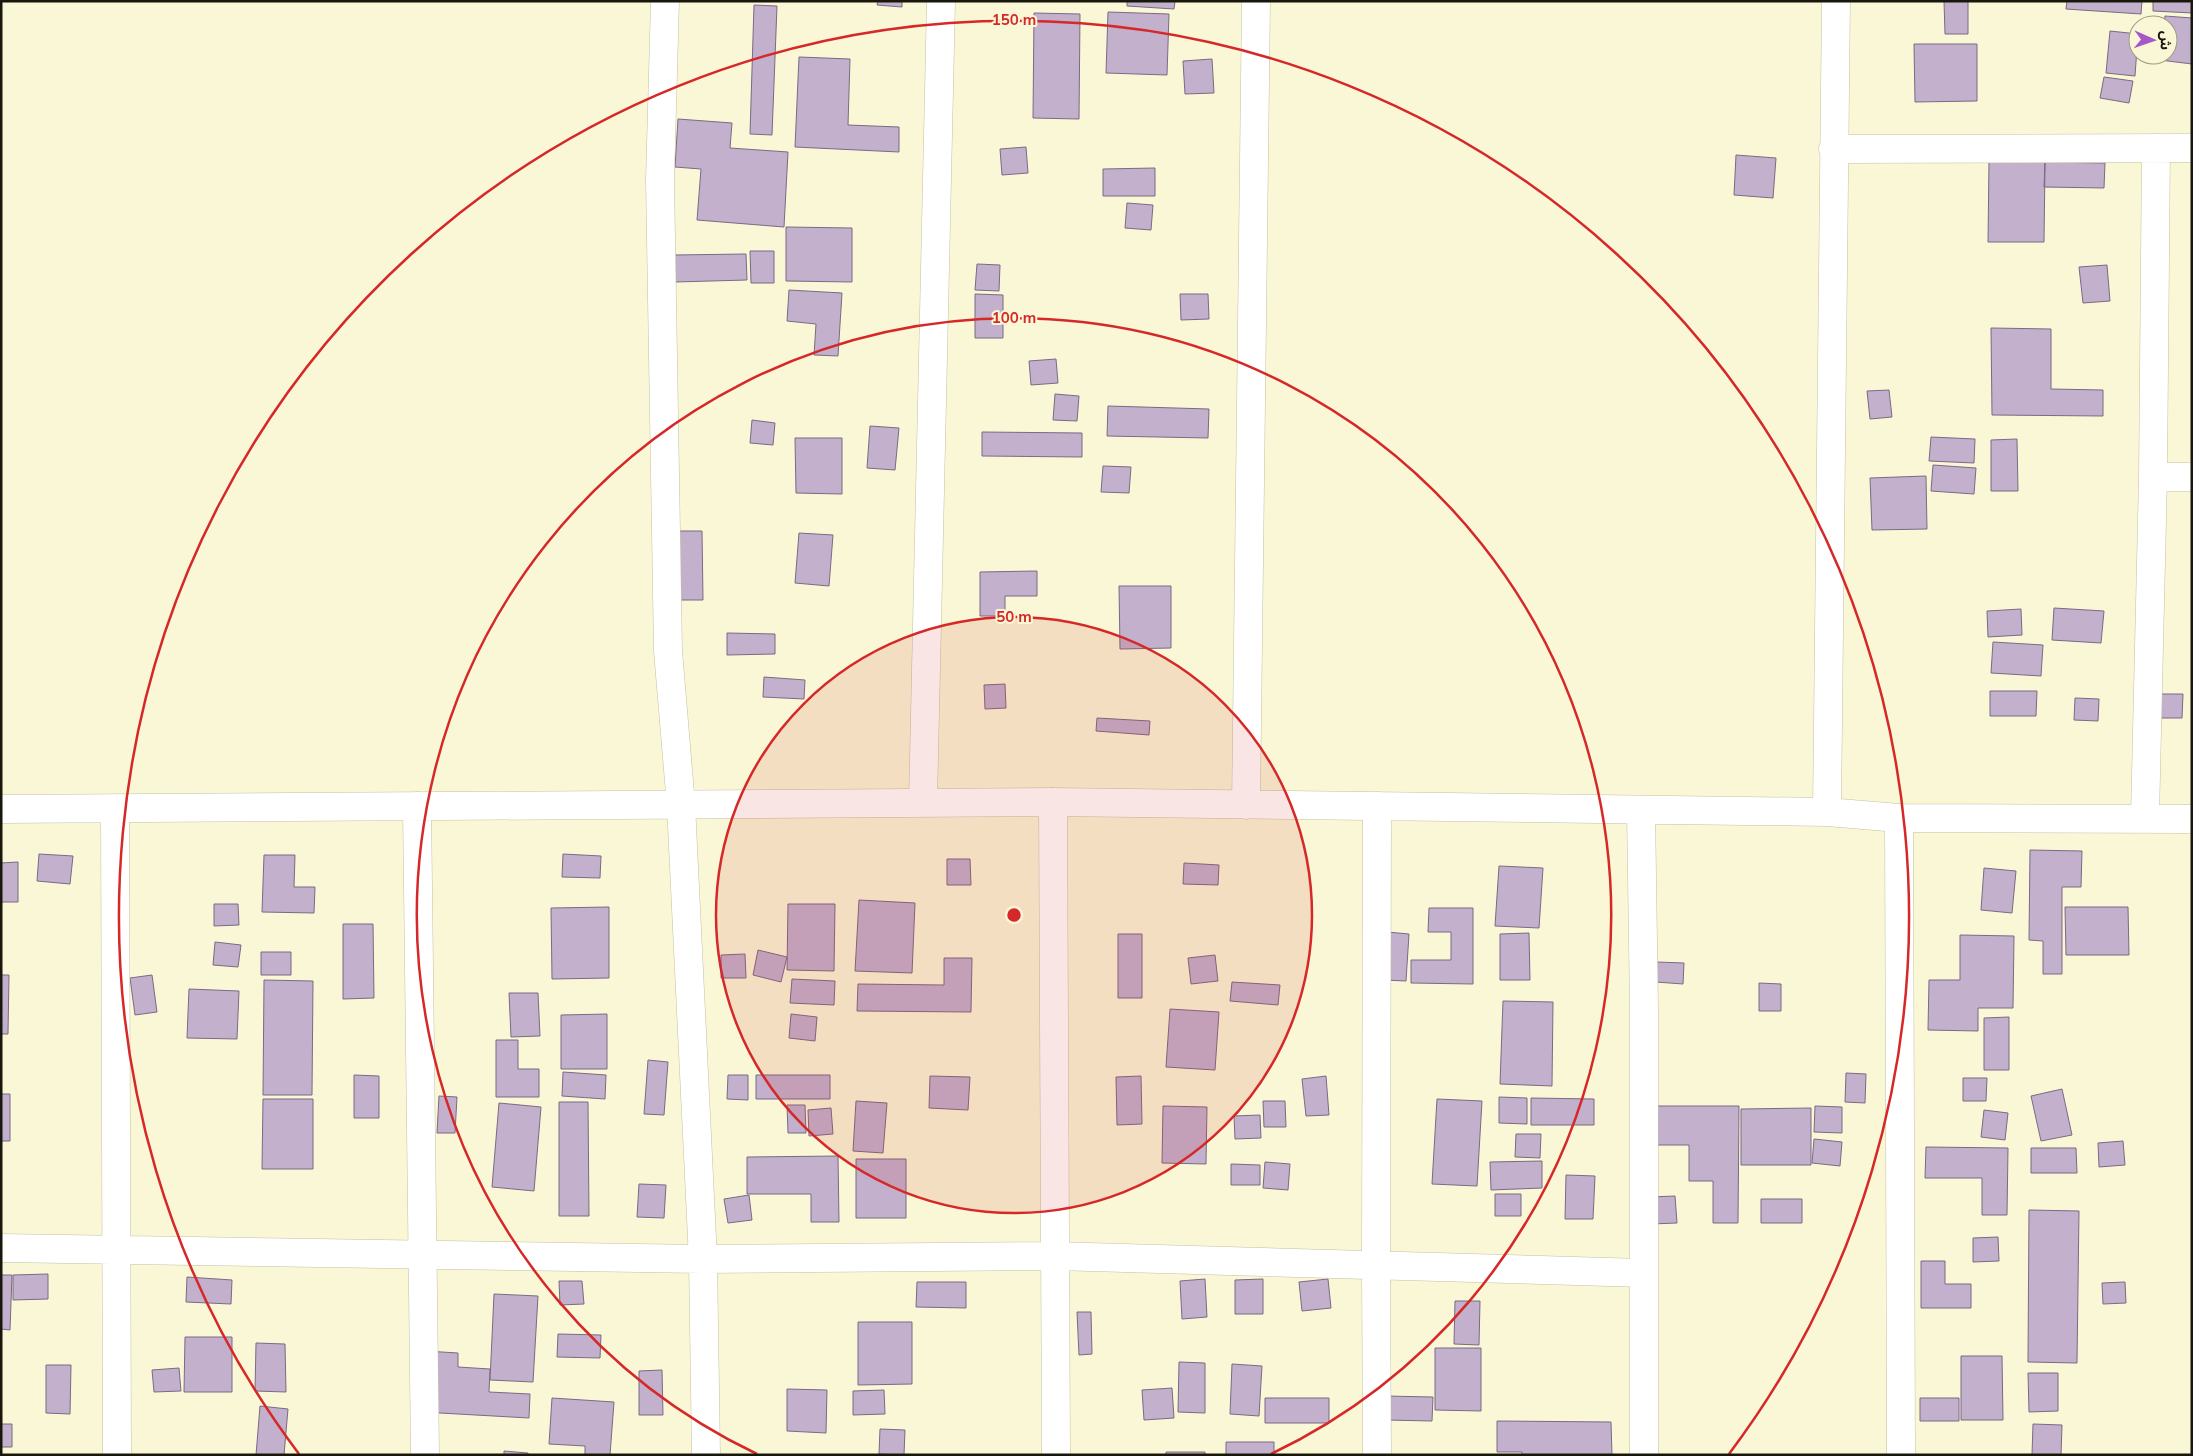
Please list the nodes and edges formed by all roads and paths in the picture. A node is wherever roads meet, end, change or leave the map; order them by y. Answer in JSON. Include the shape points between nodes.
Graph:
{"nodes":[{"id":1,"x":665,"y":1,"type":"edge"},
{"id":2,"x":941,"y":1,"type":"edge"},
{"id":3,"x":1256,"y":1,"type":"edge"},
{"id":4,"x":1836,"y":1,"type":"edge"},
{"id":5,"x":2156,"y":148,"type":"junction"},
{"id":6,"x":2192,"y":148,"type":"edge"},
{"id":7,"x":1833,"y":149,"type":"junction"},
{"id":8,"x":2153,"y":477,"type":"junction"},
{"id":9,"x":2192,"y":477,"type":"edge"},
{"id":10,"x":1053,"y":802,"type":"junction"},
{"id":11,"x":923,"y":803,"type":"junction"},
{"id":12,"x":681,"y":805,"type":"junction"},
{"id":13,"x":1246,"y":805,"type":"junction"},
{"id":14,"x":417,"y":806,"type":"junction"},
{"id":15,"x":1377,"y":806,"type":"junction"},
{"id":16,"x":115,"y":808,"type":"junction"},
{"id":17,"x":1,"y":809,"type":"edge"},
{"id":18,"x":1641,"y":810,"type":"junction"},
{"id":19,"x":1827,"y":812,"type":"junction"},
{"id":20,"x":1900,"y":818,"type":"junction"},
{"id":21,"x":2145,"y":818,"type":"junction"},
{"id":22,"x":2192,"y":819,"type":"edge"},
{"id":23,"x":1,"y":1248,"type":"edge"},
{"id":24,"x":116,"y":1250,"type":"junction"},
{"id":25,"x":424,"y":1255,"type":"junction"},
{"id":26,"x":1055,"y":1256,"type":"junction"},
{"id":27,"x":703,"y":1259,"type":"junction"},
{"id":28,"x":1376,"y":1266,"type":"junction"},
{"id":29,"x":1643,"y":1273,"type":"junction"},
{"id":30,"x":117,"y":1455,"type":"edge"},
{"id":31,"x":425,"y":1455,"type":"edge"},
{"id":32,"x":706,"y":1455,"type":"edge"},
{"id":33,"x":1056,"y":1455,"type":"edge"},
{"id":34,"x":1377,"y":1455,"type":"edge"},
{"id":35,"x":1644,"y":1455,"type":"edge"},
{"id":36,"x":1901,"y":1455,"type":"edge"}],
"edges":[{"from":1,"to":12,"type":"street","via":[[660,180],[668,651]]},
{"from":2,"to":11,"type":"street"},
{"from":3,"to":13,"type":"street"},
{"from":4,"to":7,"type":"street"},
{"from":5,"to":6,"type":"street"},
{"from":5,"to":7,"type":"street"},
{"from":5,"to":8,"type":"street"},
{"from":7,"to":19,"type":"street"},
{"from":8,"to":9,"type":"street"},
{"from":8,"to":21,"type":"street"},
{"from":10,"to":11,"type":"street"},
{"from":10,"to":13,"type":"street"},
{"from":10,"to":26,"type":"street"},
{"from":11,"to":12,"type":"street"},
{"from":12,"to":14,"type":"street"},
{"from":12,"to":27,"type":"street"},
{"from":13,"to":15,"type":"street"},
{"from":14,"to":16,"type":"street"},
{"from":14,"to":25,"type":"street"},
{"from":15,"to":18,"type":"street"},
{"from":15,"to":28,"type":"street"},
{"from":16,"to":17,"type":"street"},
{"from":16,"to":24,"type":"street"},
{"from":18,"to":19,"type":"street"},
{"from":18,"to":29,"type":"street"},
{"from":19,"to":20,"type":"street"},
{"from":20,"to":21,"type":"street"},
{"from":20,"to":36,"type":"street"},
{"from":21,"to":22,"type":"street"},
{"from":23,"to":24,"type":"street"},
{"from":24,"to":25,"type":"street"},
{"from":24,"to":30,"type":"street"},
{"from":25,"to":27,"type":"street"},
{"from":25,"to":31,"type":"street"},
{"from":26,"to":27,"type":"street"},
{"from":26,"to":28,"type":"street"},
{"from":26,"to":33,"type":"street"},
{"from":27,"to":32,"type":"street"},
{"from":28,"to":29,"type":"street"},
{"from":28,"to":34,"type":"street"},
{"from":29,"to":35,"type":"street"}]}
